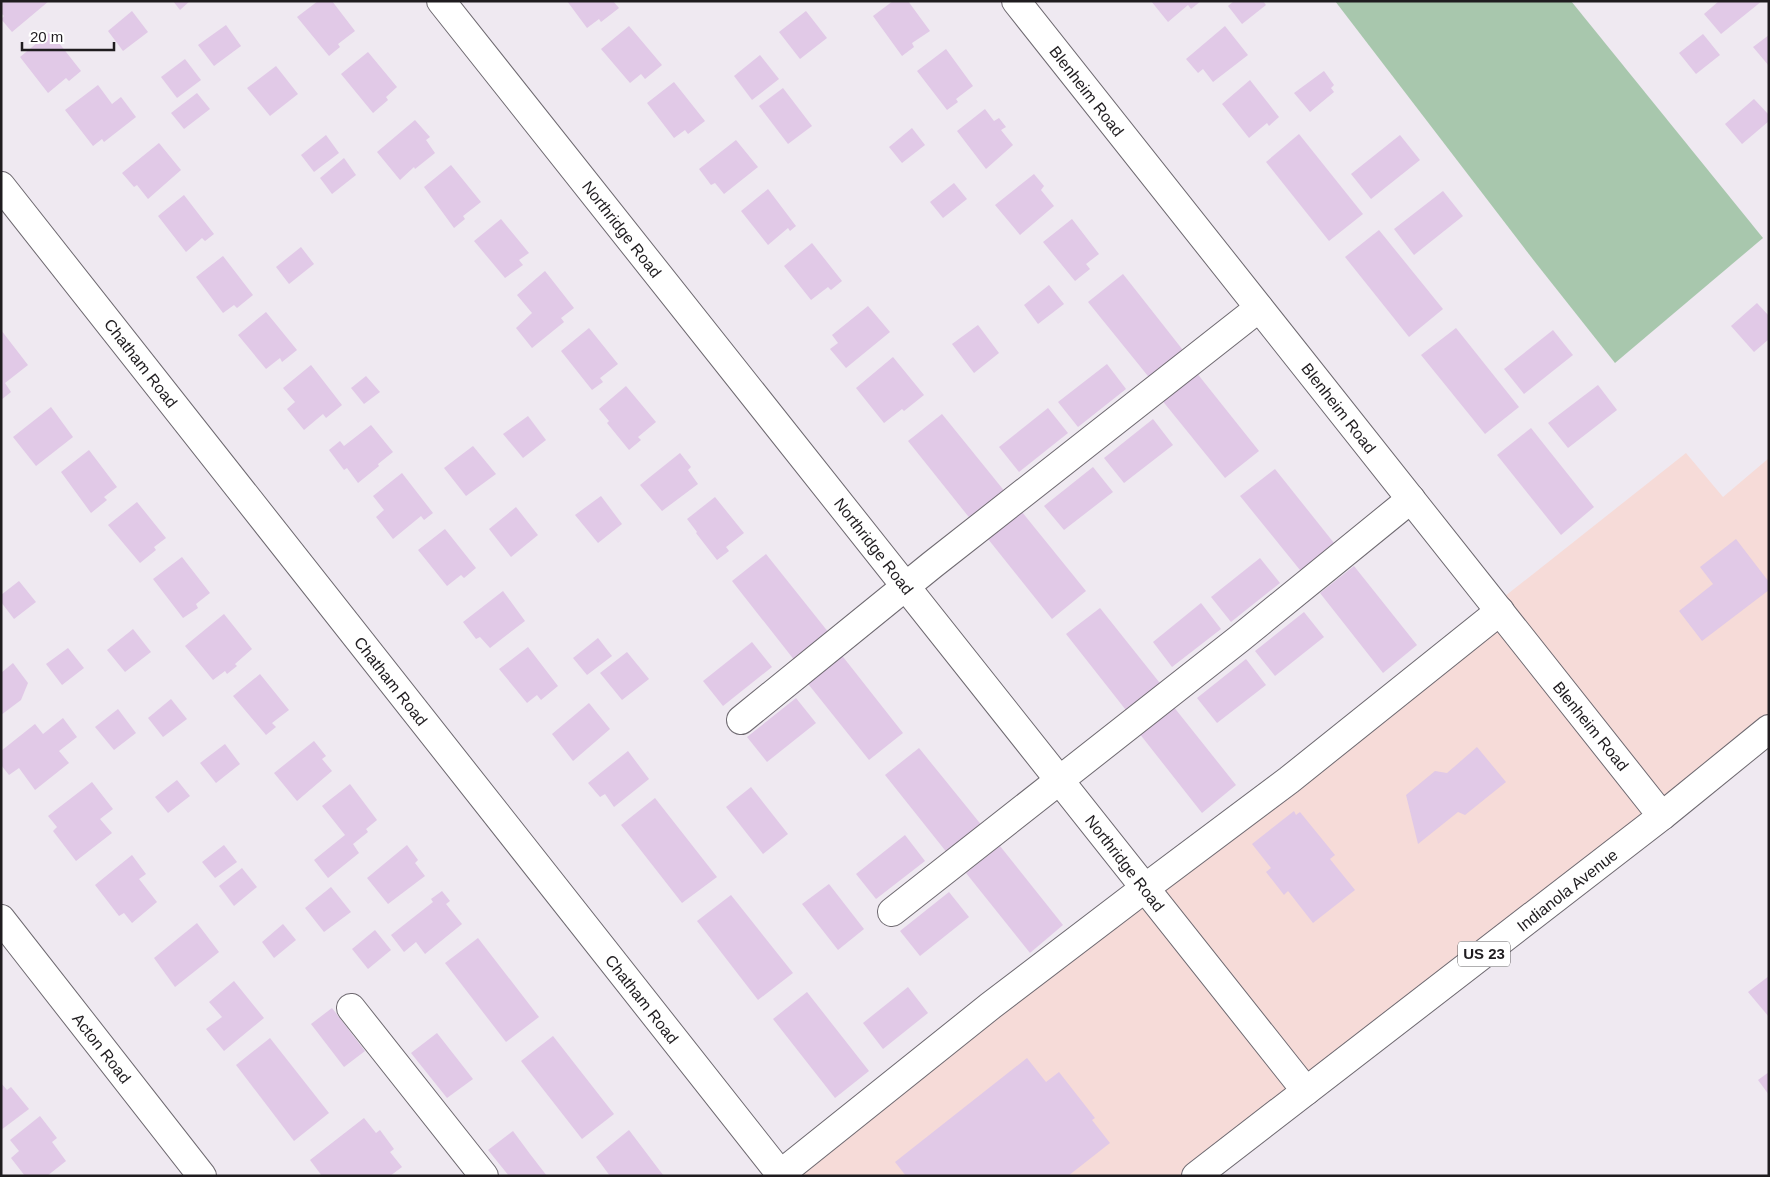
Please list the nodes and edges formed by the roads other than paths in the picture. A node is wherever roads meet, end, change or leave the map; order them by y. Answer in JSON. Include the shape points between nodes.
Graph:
{"nodes":[{"id":1,"x":441,"y":1,"type":"edge"},
{"id":2,"x":1016,"y":1,"type":"edge"},
{"id":3,"x":1,"y":186,"type":"edge"},
{"id":4,"x":1259,"y":308,"type":"junction"},
{"id":5,"x":1411,"y":499,"type":"junction"},
{"id":6,"x":906,"y":586,"type":"junction"},
{"id":7,"x":1500,"y":611,"type":"junction"},
{"id":8,"x":741,"y":720,"type":"dead end"},
{"id":9,"x":1769,"y":729,"type":"edge"},
{"id":10,"x":1059,"y":780,"type":"junction"},
{"id":11,"x":1662,"y":816,"type":"junction"},
{"id":12,"x":1144,"y":888,"type":"junction"},
{"id":13,"x":892,"y":912,"type":"dead end"},
{"id":14,"x":1,"y":920,"type":"edge"},
{"id":15,"x":351,"y":1008,"type":"dead end"},
{"id":16,"x":1306,"y":1091,"type":"junction"},
{"id":17,"x":780,"y":1175,"type":"edge"},
{"id":18,"x":202,"y":1176,"type":"edge"},
{"id":19,"x":484,"y":1176,"type":"edge"},
{"id":20,"x":1196,"y":1176,"type":"edge"}],
"edges":[{"from":1,"to":6,"type":"street","name":"Northridge Road"},
{"from":2,"to":4,"type":"street","name":"Blenheim Road"},
{"from":3,"to":17,"type":"street","name":"Chatham Road"},
{"from":4,"to":5,"type":"street","name":"Blenheim Road"},
{"from":4,"to":6,"type":"street"},
{"from":5,"to":7,"type":"street","name":"Blenheim Road"},
{"from":5,"to":10,"type":"street"},
{"from":6,"to":8,"type":"street"},
{"from":6,"to":10,"type":"street","name":"Northridge Road"},
{"from":7,"to":11,"type":"street","name":"Blenheim Road"},
{"from":7,"to":12,"type":"street","via":[[1289,780]]},
{"from":9,"to":11,"type":"street","name":"Indianola Avenue","number":"US 23"},
{"from":10,"to":12,"type":"street","name":"Northridge Road"},
{"from":10,"to":13,"type":"street"},
{"from":11,"to":16,"type":"street","name":"Indianola Avenue","number":"US 23"},
{"from":12,"to":16,"type":"street","name":"Northridge Road"},
{"from":12,"to":17,"type":"street","via":[[989,1007]]},
{"from":14,"to":18,"type":"street","name":"Acton Road"},
{"from":15,"to":19,"type":"street"},
{"from":16,"to":20,"type":"street","name":"Indianola Avenue","number":"US 23"}]}
